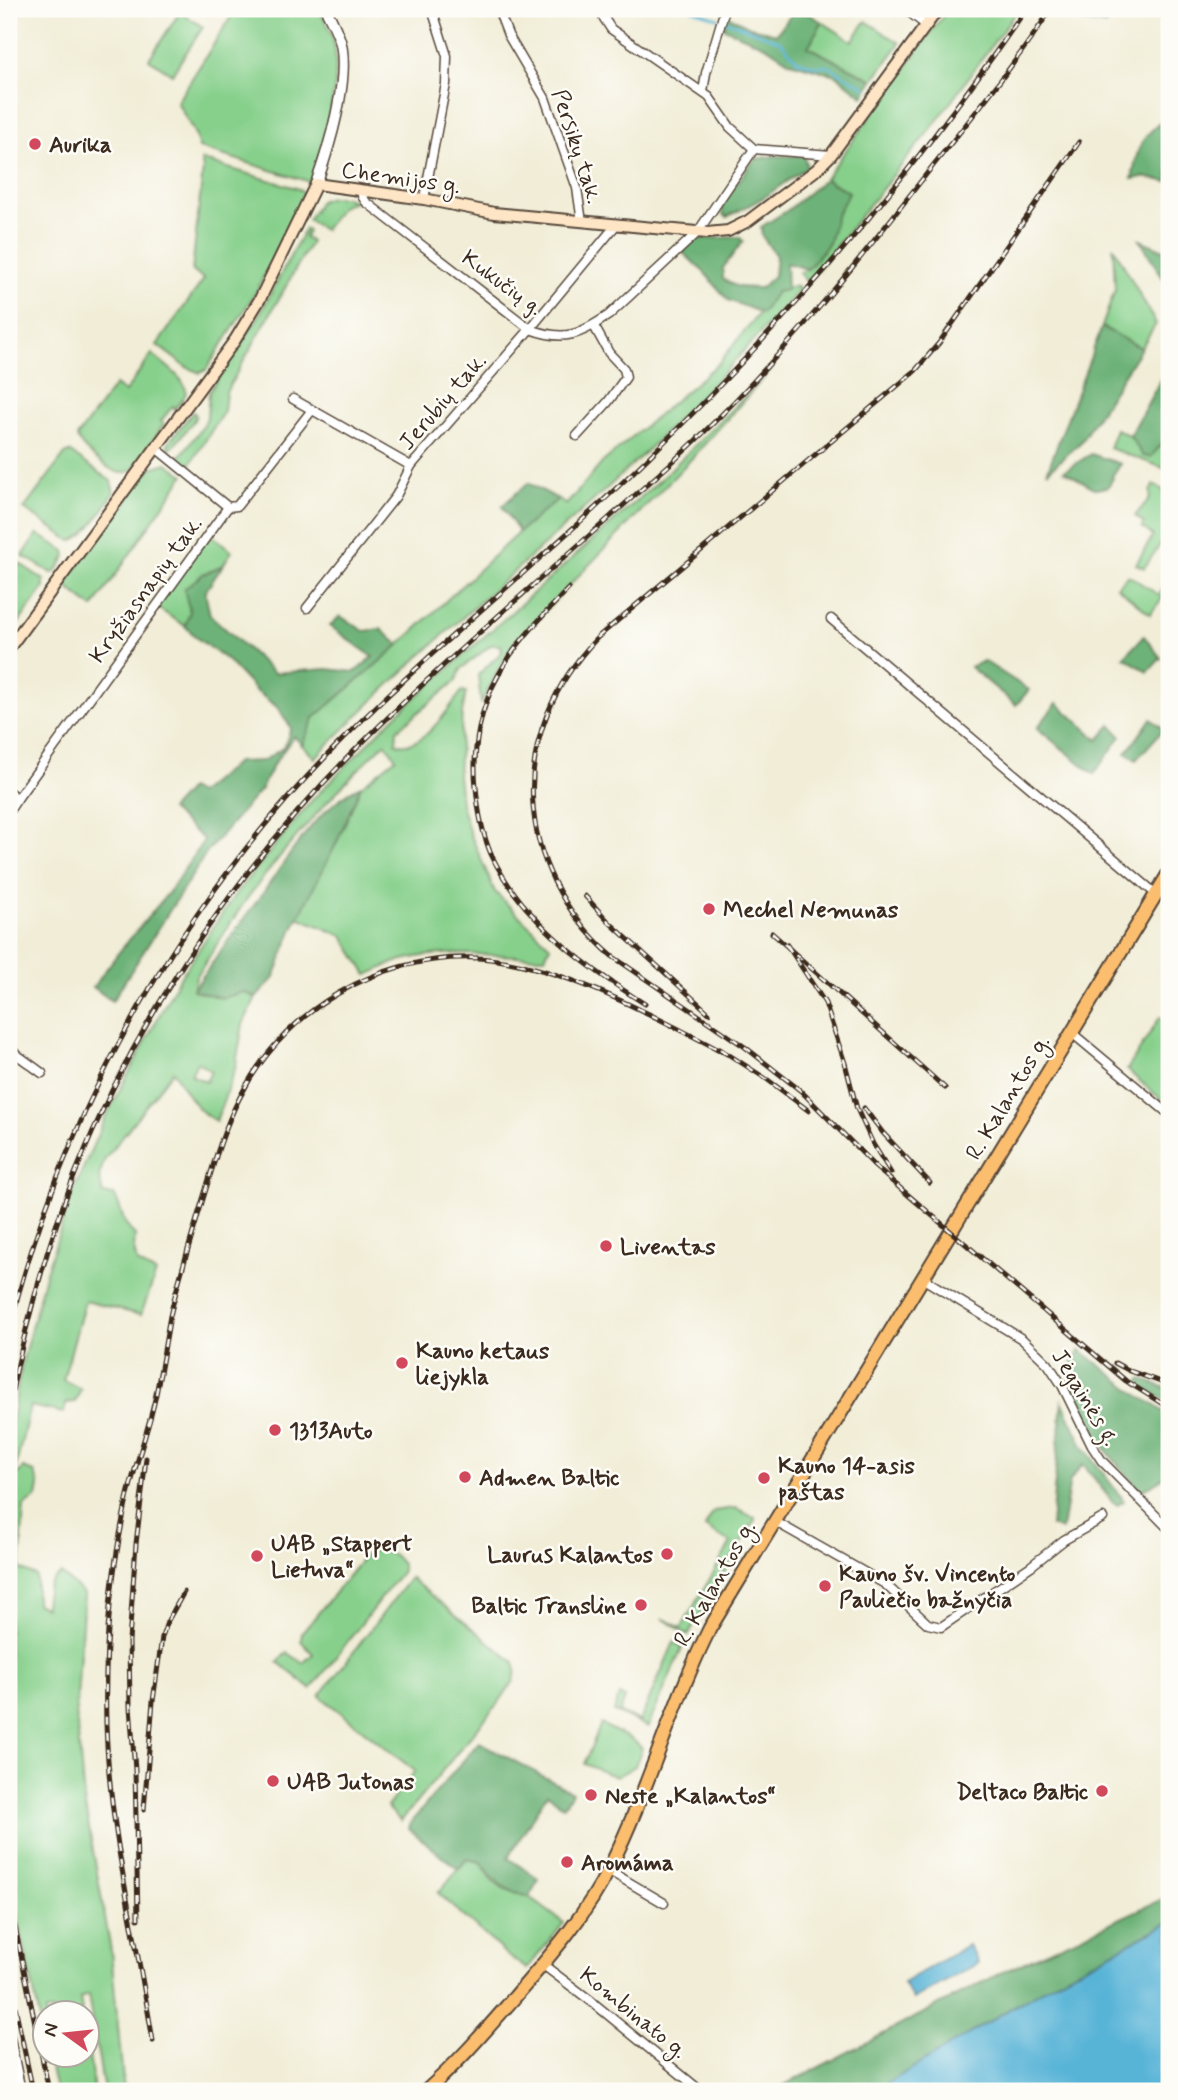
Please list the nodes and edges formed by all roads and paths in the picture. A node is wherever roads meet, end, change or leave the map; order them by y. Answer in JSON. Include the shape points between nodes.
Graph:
{"nodes":[{"id":1,"x":326,"y":9,"type":"edge"},
{"id":2,"x":432,"y":9,"type":"edge"},
{"id":3,"x":498,"y":9,"type":"edge"},
{"id":4,"x":598,"y":9,"type":"edge"},
{"id":5,"x":725,"y":9,"type":"edge"},
{"id":6,"x":905,"y":9,"type":"edge"},
{"id":7,"x":938,"y":9,"type":"edge"},
{"id":8,"x":926,"y":25,"type":"junction"},
{"id":9,"x":703,"y":92,"type":"junction"},
{"id":10,"x":754,"y":149,"type":"junction"},
{"id":11,"x":831,"y":155,"type":"junction"},
{"id":12,"x":316,"y":184,"type":"junction"},
{"id":13,"x":363,"y":191,"type":"junction"},
{"id":14,"x":424,"y":199,"type":"junction"},
{"id":15,"x":582,"y":222,"type":"junction"},
{"id":16,"x":616,"y":225,"type":"junction"},
{"id":17,"x":697,"y":233,"type":"junction"},
{"id":18,"x":594,"y":326,"type":"junction"},
{"id":19,"x":530,"y":329,"type":"junction"},
{"id":20,"x":293,"y":399,"type":"dead end"},
{"id":21,"x":312,"y":410,"type":"junction"},
{"id":22,"x":577,"y":436,"type":"dead end"},
{"id":23,"x":157,"y":449,"type":"junction"},
{"id":24,"x":411,"y":466,"type":"junction"},
{"id":25,"x":228,"y":506,"type":"junction"},
{"id":26,"x":307,"y":608,"type":"dead end"},
{"id":27,"x":831,"y":619,"type":"dead end"},
{"id":28,"x":9,"y":648,"type":"edge"},
{"id":29,"x":9,"y":792,"type":"edge"},
{"id":30,"x":17,"y":799,"type":"junction"},
{"id":31,"x":9,"y":811,"type":"edge"},
{"id":32,"x":1169,"y":873,"type":"edge"},
{"id":33,"x":1156,"y":894,"type":"junction"},
{"id":34,"x":1072,"y":1032,"type":"junction"},
{"id":35,"x":9,"y":1049,"type":"edge"},
{"id":36,"x":42,"y":1073,"type":"dead end"},
{"id":37,"x":1169,"y":1114,"type":"edge"},
{"id":38,"x":922,"y":1278,"type":"junction"},
{"id":39,"x":1102,"y":1518,"type":"dead end"},
{"id":40,"x":774,"y":1521,"type":"junction"},
{"id":41,"x":1169,"y":1529,"type":"edge"},
{"id":42,"x":608,"y":1870,"type":"junction"},
{"id":43,"x":664,"y":1903,"type":"dead end"},
{"id":44,"x":542,"y":1964,"type":"junction"},
{"id":45,"x":9,"y":2033,"type":"edge"},
{"id":46,"x":21,"y":2091,"type":"edge"},
{"id":47,"x":426,"y":2091,"type":"edge"},
{"id":48,"x":701,"y":2091,"type":"edge"}],
"edges":[{"from":1,"to":12,"type":"street","via":[[338,35],[342,67],[330,142]]},
{"from":2,"to":14,"type":"street","via":[[447,56],[446,84]]},
{"from":3,"to":15,"type":"street","name":"Persikų tak.","via":[[545,98],[577,188]]},
{"from":4,"to":9,"type":"street","via":[[611,29]]},
{"from":5,"to":9,"type":"street"},
{"from":6,"to":8,"type":"street"},
{"from":7,"to":8,"type":"main road","name":"Chemijos g."},
{"from":8,"to":11,"type":"main road","name":"Chemijos g."},
{"from":9,"to":10,"type":"street"},
{"from":10,"to":11,"type":"street"},
{"from":10,"to":17,"type":"street","name":"Kukučių g."},
{"from":11,"to":17,"type":"main road","name":"Chemijos g.","via":[[748,221],[728,230]]},
{"from":12,"to":13,"type":"main road","name":"Chemijos g."},
{"from":12,"to":23,"type":"main road","name":"Chemijos g.","via":[[260,299]]},
{"from":13,"to":14,"type":"main road","name":"Chemijos g."},
{"from":13,"to":19,"type":"street","name":"Kukučių g.","via":[[366,202]]},
{"from":14,"to":15,"type":"main road","name":"Chemijos g.","via":[[494,213]]},
{"from":15,"to":16,"type":"main road","name":"Chemijos g."},
{"from":16,"to":17,"type":"main road","name":"Chemijos g."},
{"from":16,"to":19,"type":"street","name":"Jerubių tak."},
{"from":17,"to":18,"type":"street","name":"Kukučių g."},
{"from":18,"to":19,"type":"street","name":"Kukučių g.","via":[[565,337]]},
{"from":18,"to":22,"type":"street","via":[[626,377]]},
{"from":19,"to":24,"type":"street","name":"Jerubių tak."},
{"from":20,"to":21,"type":"street"},
{"from":21,"to":24,"type":"street"},
{"from":21,"to":25,"type":"street","name":"Kryžiasnapių tak.","via":[[237,506]]},
{"from":23,"to":25,"type":"street"},
{"from":23,"to":28,"type":"main road","name":"Chemijos g."},
{"from":24,"to":26,"type":"street","name":"Jerubių tak.","via":[[396,496]]},
{"from":25,"to":30,"type":"street","name":"Kryžiasnapių tak."},
{"from":27,"to":33,"type":"street"},
{"from":29,"to":30,"type":"street"},
{"from":30,"to":31,"type":"street","name":"Kryžiasnapių tak."},
{"from":32,"to":33,"type":"main road","name":"R. Kalantos g."},
{"from":33,"to":34,"type":"main road","name":"R. Kalantos g."},
{"from":34,"to":37,"type":"street"},
{"from":34,"to":38,"type":"main road","name":"R. Kalantos g."},
{"from":35,"to":36,"type":"street"},
{"from":38,"to":40,"type":"main road","name":"R. Kalantos g."},
{"from":38,"to":41,"type":"street","name":"Jėgainės g.","via":[[1035,1349],[1062,1385],[1102,1461]]},
{"from":39,"to":40,"type":"street","via":[[941,1627],[928,1624],[885,1584]]},
{"from":40,"to":42,"type":"main road","name":"R. Kalantos g.","via":[[698,1652]]},
{"from":42,"to":43,"type":"street"},
{"from":42,"to":44,"type":"main road","name":"R. Kalantos g.","via":[[580,1917]]},
{"from":44,"to":47,"type":"main road","name":"R. Kalantos g."},
{"from":44,"to":48,"type":"street","name":"Kombinato g."},
{"from":45,"to":46,"type":"street"}]}
